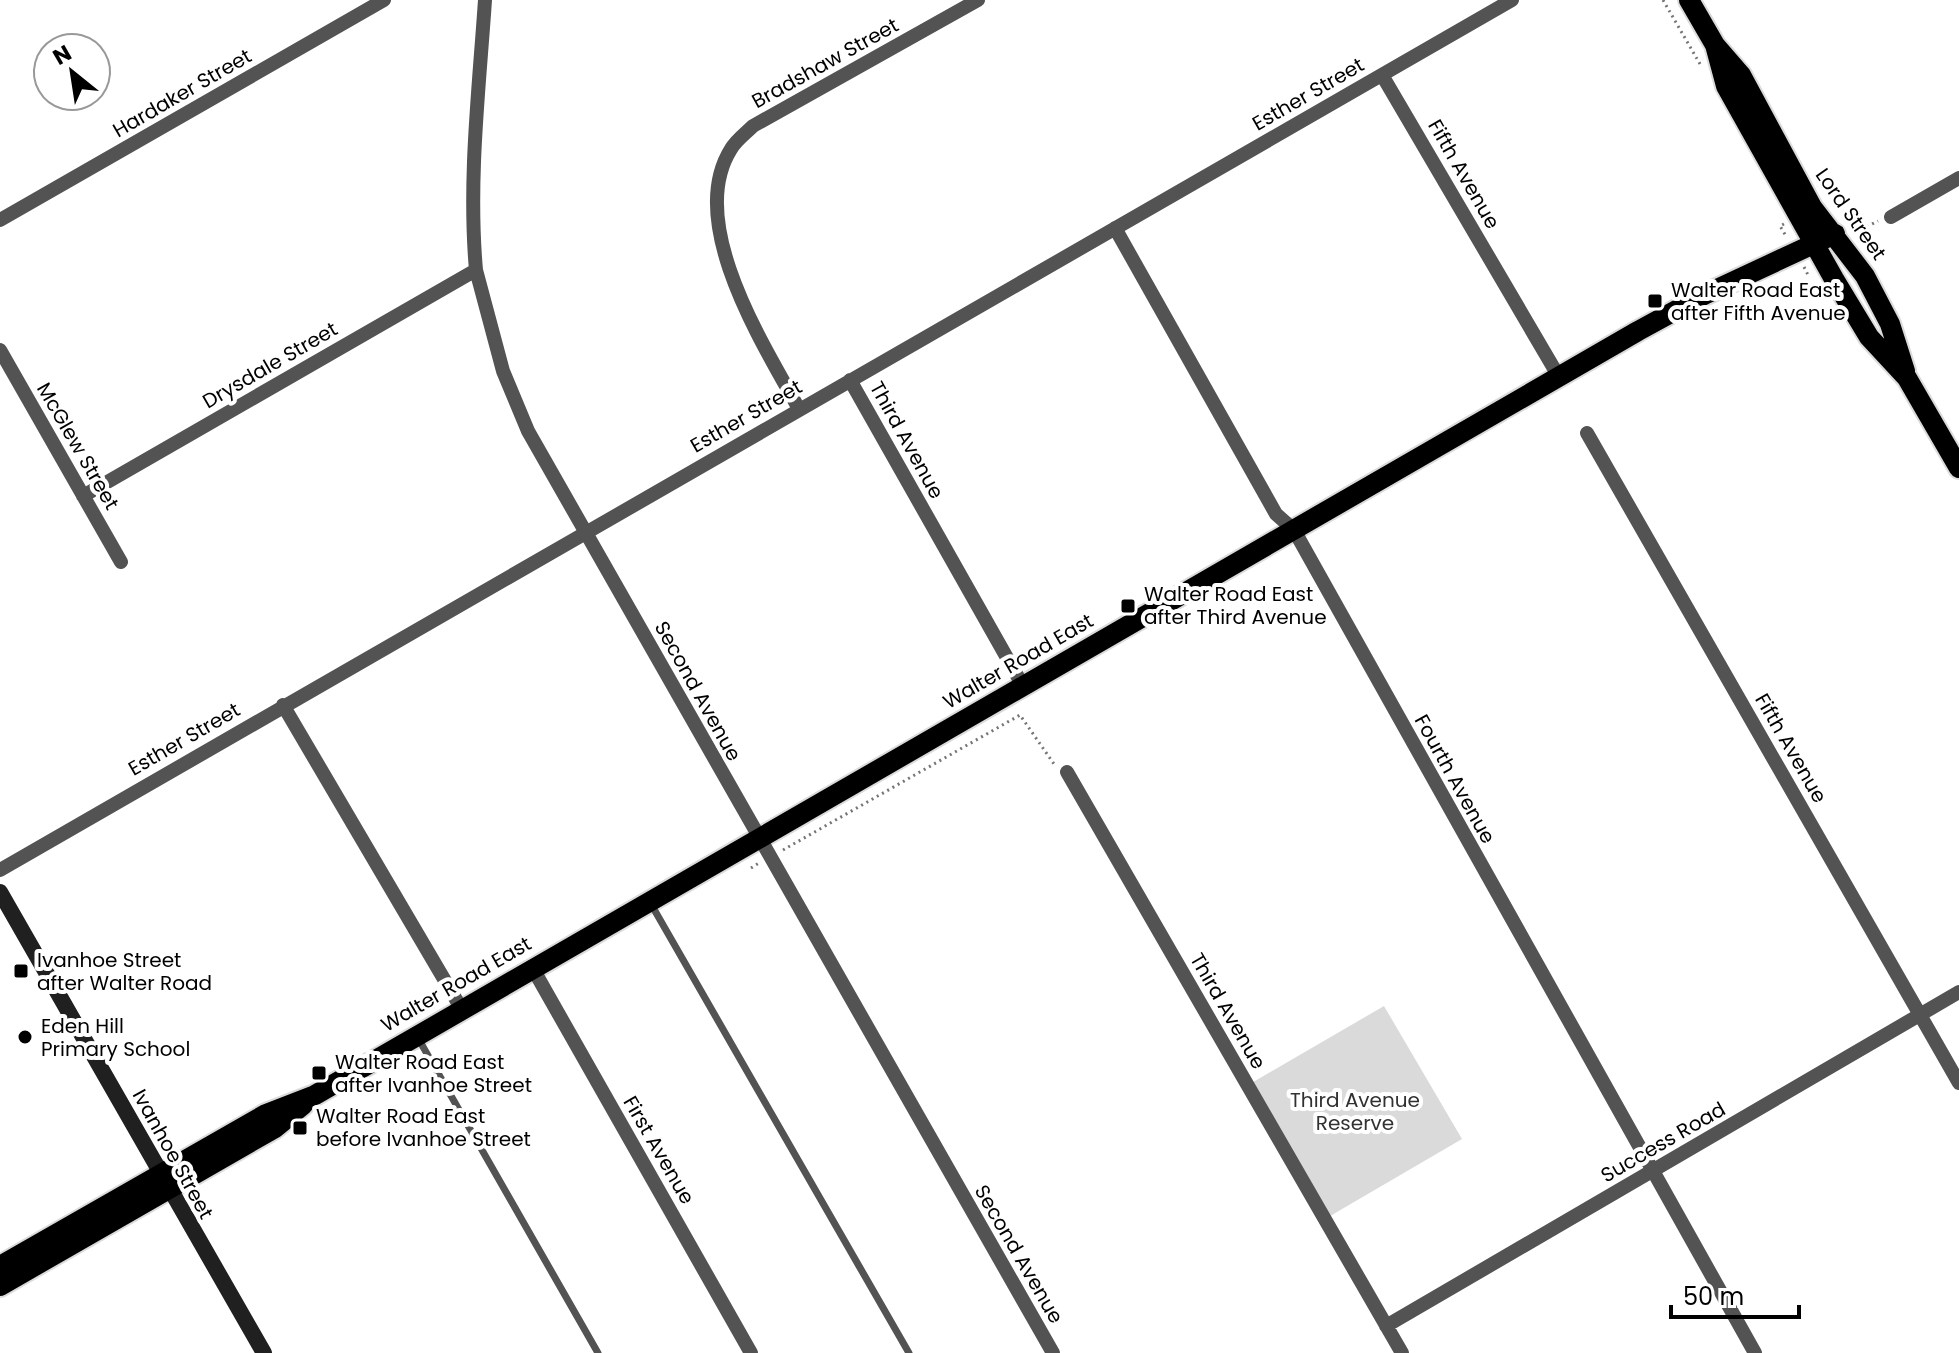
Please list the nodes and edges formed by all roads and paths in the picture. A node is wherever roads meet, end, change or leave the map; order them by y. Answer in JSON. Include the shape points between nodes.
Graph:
{"nodes":[{"id":1,"x":384,"y":0,"type":"edge"},
{"id":2,"x":485,"y":0,"type":"edge"},
{"id":3,"x":978,"y":0,"type":"edge"},
{"id":4,"x":1512,"y":0,"type":"edge"},
{"id":5,"x":1689,"y":0,"type":"edge"},
{"id":6,"x":1715,"y":45,"type":"junction"},
{"id":7,"x":1382,"y":75,"type":"junction"},
{"id":8,"x":1959,"y":178,"type":"edge"},
{"id":9,"x":1891,"y":217,"type":"joint"},
{"id":10,"x":0,"y":220,"type":"edge"},
{"id":11,"x":1115,"y":228,"type":"junction"},
{"id":12,"x":1844,"y":234,"type":"junction"},
{"id":13,"x":1815,"y":245,"type":"junction"},
{"id":14,"x":476,"y":270,"type":"junction"},
{"id":15,"x":0,"y":350,"type":"edge"},
{"id":16,"x":1559,"y":377,"type":"junction"},
{"id":17,"x":1907,"y":378,"type":"junction"},
{"id":18,"x":850,"y":380,"type":"junction"},
{"id":19,"x":799,"y":409,"type":"junction"},
{"id":20,"x":1587,"y":433,"type":"dead end"},
{"id":21,"x":1959,"y":468,"type":"edge"},
{"id":22,"x":83,"y":496,"type":"junction"},
{"id":23,"x":1294,"y":530,"type":"junction"},
{"id":24,"x":585,"y":531,"type":"junction"},
{"id":25,"x":121,"y":562,"type":"dead end"},
{"id":26,"x":1023,"y":686,"type":"junction"},
{"id":27,"x":283,"y":705,"type":"junction"},
{"id":28,"x":1067,"y":772,"type":"joint"},
{"id":29,"x":759,"y":839,"type":"junction"},
{"id":30,"x":770,"y":857,"type":"junction"},
{"id":31,"x":751,"y":868,"type":"dead end"},
{"id":32,"x":0,"y":870,"type":"edge"},
{"id":33,"x":0,"y":892,"type":"edge"},
{"id":34,"x":650,"y":902,"type":"junction"},
{"id":35,"x":532,"y":967,"type":"junction"},
{"id":36,"x":1959,"y":992,"type":"edge"},
{"id":37,"x":461,"y":1008,"type":"junction"},
{"id":38,"x":1921,"y":1014,"type":"junction"},
{"id":39,"x":417,"y":1036,"type":"junction"},
{"id":40,"x":1959,"y":1083,"type":"edge"},
{"id":41,"x":1652,"y":1172,"type":"junction"},
{"id":42,"x":164,"y":1183,"type":"junction"},
{"id":43,"x":0,"y":1266,"type":"edge"},
{"id":44,"x":0,"y":1286,"type":"edge"},
{"id":45,"x":1386,"y":1326,"type":"junction"},
{"id":46,"x":264,"y":1353,"type":"edge"},
{"id":47,"x":598,"y":1353,"type":"edge"},
{"id":48,"x":751,"y":1353,"type":"edge"},
{"id":49,"x":909,"y":1353,"type":"edge"},
{"id":50,"x":1053,"y":1353,"type":"edge"},
{"id":51,"x":1402,"y":1353,"type":"edge"},
{"id":52,"x":1755,"y":1353,"type":"edge"}],
"edges":[{"from":1,"to":10,"type":"street","name":"Hardaker Street"},
{"from":2,"to":14,"type":"street","name":"Second Avenue","via":[[474,151]]},
{"from":3,"to":19,"type":"street","name":"Bradshaw Street","via":[[753,126],[732,148],[718,181],[728,264],[750,320]]},
{"from":4,"to":7,"type":"street","name":"Esther Street"},
{"from":5,"to":6,"type":"main road","name":"Lord Street"},
{"from":6,"to":12,"type":"main road","name":"Lord Street","via":[[1741,75],[1809,202]]},
{"from":6,"to":13,"type":"main road","name":"Lord Street","via":[[1726,86]]},
{"from":7,"to":11,"type":"street","name":"Esther Street"},
{"from":7,"to":16,"type":"street","name":"Fifth Avenue"},
{"from":8,"to":9,"type":"street"},
{"from":9,"to":12,"type":"path"},
{"from":11,"to":18,"type":"street","name":"Esther Street"},
{"from":11,"to":23,"type":"street","name":"Fourth Avenue","via":[[1276,514]]},
{"from":12,"to":13,"type":"main road","name":"Walter Road East"},
{"from":12,"to":17,"type":"main road","name":"Lord Street","via":[[1890,324]]},
{"from":13,"to":16,"type":"main road","name":"Walter Road East","via":[[1704,295]]},
{"from":13,"to":17,"type":"main road","name":"Lord Street","via":[[1869,337]]},
{"from":14,"to":22,"type":"street","name":"Drysdale Street"},
{"from":14,"to":24,"type":"street","name":"Second Avenue","via":[[513,400]]},
{"from":15,"to":22,"type":"street","name":"McGlew Street"},
{"from":16,"to":23,"type":"main road","name":"Walter Road East"},
{"from":17,"to":21,"type":"main road","name":"Lord Street"},
{"from":18,"to":19,"type":"street","name":"Esther Street"},
{"from":18,"to":26,"type":"street","name":"Third Avenue"},
{"from":19,"to":24,"type":"street","name":"Esther Street"},
{"from":20,"to":38,"type":"street","name":"Fifth Avenue"},
{"from":22,"to":25,"type":"street","name":"McGlew Street"},
{"from":23,"to":26,"type":"main road","name":"Walter Road East"},
{"from":23,"to":41,"type":"street","name":"Fourth Avenue"},
{"from":24,"to":27,"type":"street","name":"Esther Street"},
{"from":24,"to":29,"type":"street","name":"Second Avenue"},
{"from":26,"to":29,"type":"main road","name":"Walter Road East"},
{"from":27,"to":32,"type":"street","name":"Esther Street"},
{"from":27,"to":37,"type":"street"},
{"from":28,"to":30,"type":"path","via":[[1048,761],[1020,715]]},
{"from":28,"to":45,"type":"street","name":"Third Avenue"},
{"from":29,"to":30,"type":"street","name":"Second Avenue"},
{"from":29,"to":34,"type":"main road","name":"Walter Road East"},
{"from":30,"to":31,"type":"path"},
{"from":30,"to":50,"type":"street","name":"Second Avenue"},
{"from":33,"to":42,"type":"street","name":"Ivanhoe Street"},
{"from":34,"to":35,"type":"main road","name":"Walter Road East"},
{"from":34,"to":49,"type":"lane"},
{"from":35,"to":37,"type":"main road","name":"Walter Road East"},
{"from":35,"to":48,"type":"street","name":"First Avenue"},
{"from":36,"to":38,"type":"street","name":"Success Road"},
{"from":37,"to":39,"type":"main road","name":"Walter Road East"},
{"from":38,"to":40,"type":"street","name":"Fifth Avenue"},
{"from":38,"to":41,"type":"street","name":"Success Road"},
{"from":39,"to":42,"type":"main road","name":"Walter Road East","via":[[315,1095],[266,1114]]},
{"from":39,"to":47,"type":"lane"},
{"from":41,"to":45,"type":"street","name":"Success Road"},
{"from":41,"to":52,"type":"street","name":"Fourth Avenue"},
{"from":42,"to":43,"type":"main road","name":"Walter Road East"},
{"from":42,"to":44,"type":"main road","name":"Walter Road East"},
{"from":42,"to":46,"type":"street","name":"Ivanhoe Street"},
{"from":45,"to":51,"type":"street","name":"Third Avenue"}]}
